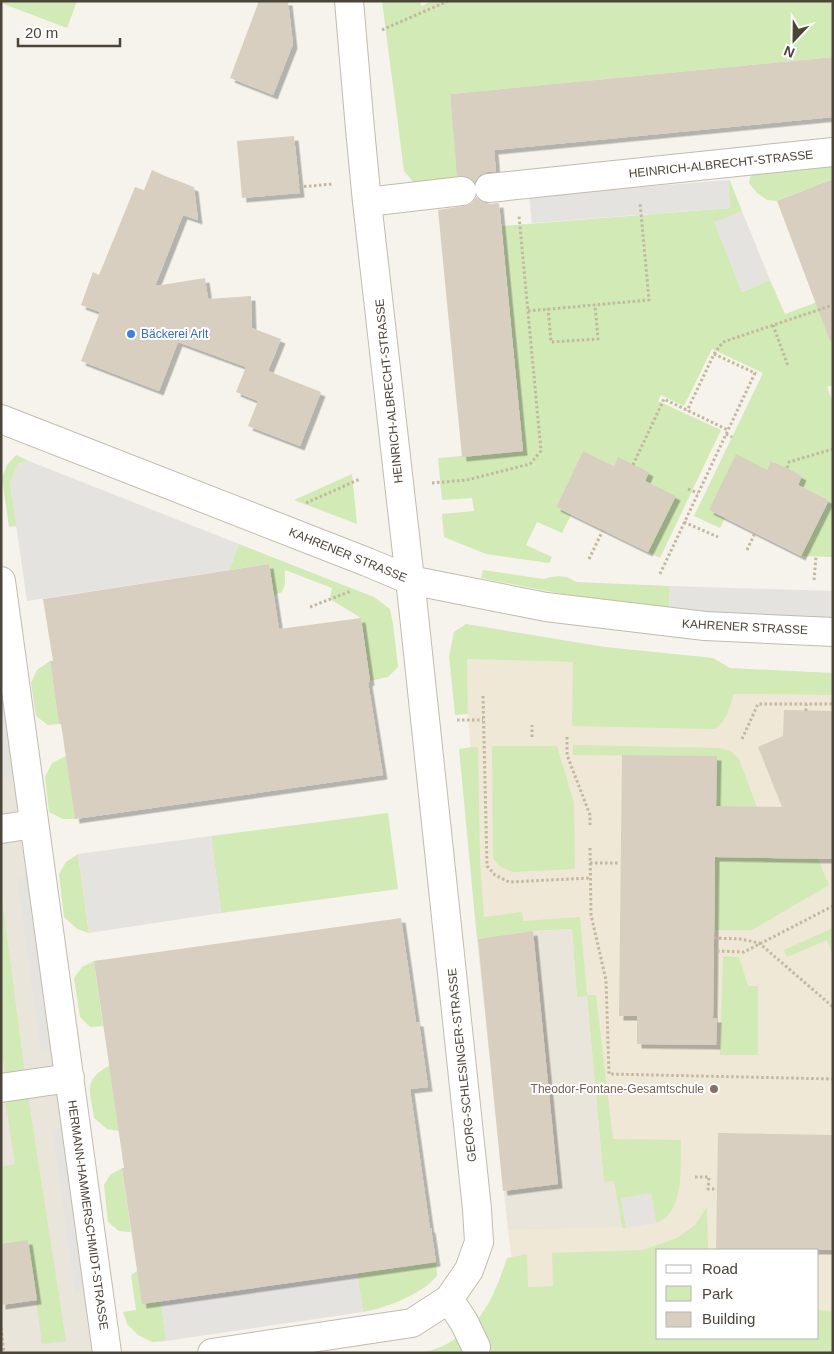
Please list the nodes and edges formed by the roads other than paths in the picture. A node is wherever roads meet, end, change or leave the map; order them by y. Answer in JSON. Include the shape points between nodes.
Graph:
{"nodes":[{"id":1,"x":349,"y":1,"type":"edge"},
{"id":2,"x":833,"y":152,"type":"edge"},
{"id":3,"x":489,"y":188,"type":"dead end"},
{"id":4,"x":462,"y":191,"type":"dead end"},
{"id":5,"x":367,"y":202,"type":"junction"},
{"id":6,"x":1,"y":419,"type":"edge"},
{"id":7,"x":410,"y":580,"type":"junction"},
{"id":8,"x":1,"y":581,"type":"edge"},
{"id":9,"x":833,"y":632,"type":"edge"},
{"id":10,"x":34,"y":824,"type":"junction"},
{"id":11,"x":1,"y":829,"type":"edge"},
{"id":12,"x":70,"y":1078,"type":"junction"},
{"id":13,"x":1,"y":1088,"type":"edge"},
{"id":14,"x":449,"y":1299,"type":"junction"},
{"id":15,"x":476,"y":1347,"type":"dead end"},
{"id":16,"x":107,"y":1353,"type":"edge"},
{"id":17,"x":212,"y":1353,"type":"edge"}],
"edges":[{"from":1,"to":5,"type":"street","name":"HEINRICH-ALBRECHT-STRASSE"},
{"from":2,"to":3,"type":"street","name":"HEINRICH-ALBRECHT-STRASSE"},
{"from":4,"to":5,"type":"street"},
{"from":5,"to":7,"type":"street","name":"HEINRICH-ALBRECHT-STRASSE"},
{"from":6,"to":7,"type":"street","name":"KAHRENER STRASSE"},
{"from":7,"to":9,"type":"street","name":"KAHRENER STRASSE","via":[[546,607],[705,626]]},
{"from":7,"to":14,"type":"street","name":"GEORG-SCHLESINGER-STRASSE","via":[[479,1229],[479,1242],[469,1270]]},
{"from":8,"to":10,"type":"street"},
{"from":10,"to":11,"type":"street"},
{"from":10,"to":12,"type":"street","name":"HERMANN-HAMMERSCHMIDT-STRASSE"},
{"from":12,"to":13,"type":"street"},
{"from":12,"to":16,"type":"street","name":"HERMANN-HAMMERSCHMIDT-STRASSE"},
{"from":14,"to":15,"type":"street"},
{"from":14,"to":17,"type":"street","name":"GEORG-SCHLESINGER-STRASSE","via":[[412,1323]]}]}
